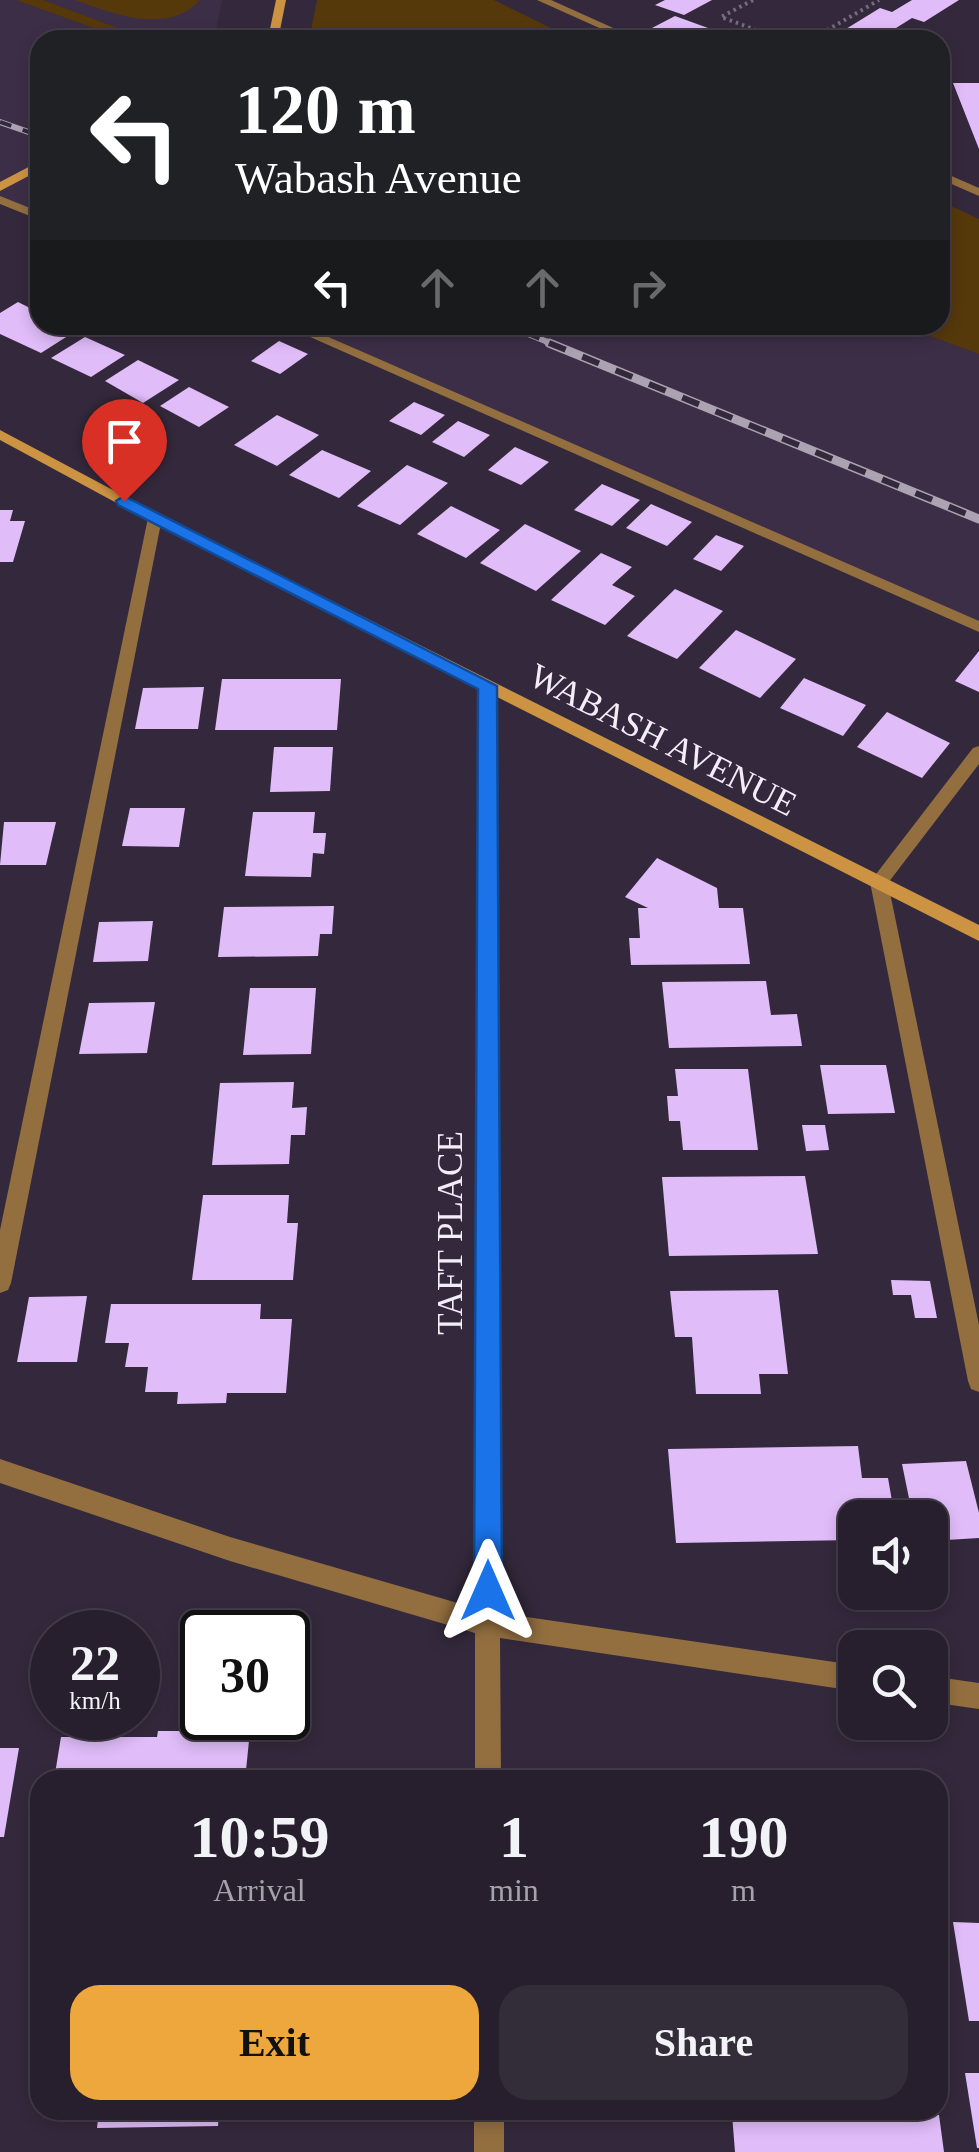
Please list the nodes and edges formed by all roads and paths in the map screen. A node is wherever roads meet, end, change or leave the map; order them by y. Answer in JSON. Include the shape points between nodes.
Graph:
{"nodes":[{"id":1,"x":281,"y":0,"type":"edge"},
{"id":2,"x":542,"y":0,"type":"edge"},
{"id":3,"x":753,"y":0,"type":"edge"},
{"id":4,"x":879,"y":0,"type":"edge"},
{"id":5,"x":275,"y":30,"type":"edge"},
{"id":6,"x":612,"y":30,"type":"edge"},
{"id":7,"x":756,"y":30,"type":"edge"},
{"id":8,"x":827,"y":30,"type":"edge"},
{"id":9,"x":30,"y":170,"type":"edge"},
{"id":10,"x":950,"y":179,"type":"edge"},
{"id":11,"x":0,"y":187,"type":"edge"},
{"id":12,"x":979,"y":192,"type":"edge"},
{"id":13,"x":0,"y":200,"type":"edge"},
{"id":14,"x":30,"y":212,"type":"edge"},
{"id":15,"x":313,"y":335,"type":"edge"},
{"id":16,"x":0,"y":434,"type":"edge"},
{"id":17,"x":155,"y":518,"type":"junction"},
{"id":18,"x":979,"y":628,"type":"edge"},
{"id":19,"x":487,"y":686,"type":"junction"},
{"id":20,"x":979,"y":752,"type":"edge"},
{"id":21,"x":879,"y":882,"type":"junction"},
{"id":22,"x":979,"y":934,"type":"edge"},
{"id":23,"x":0,"y":1283,"type":"edge"},
{"id":24,"x":979,"y":1382,"type":"edge"},
{"id":25,"x":0,"y":1472,"type":"edge"},
{"id":26,"x":488,"y":1624,"type":"junction"},
{"id":27,"x":838,"y":1675,"type":"edge"},
{"id":28,"x":948,"y":1692,"type":"edge"},
{"id":29,"x":979,"y":1696,"type":"edge"},
{"id":30,"x":488,"y":1770,"type":"edge"},
{"id":31,"x":488,"y":2120,"type":"edge"},
{"id":32,"x":489,"y":2152,"type":"edge"}],
"edges":[{"from":1,"to":5,"type":"street"},
{"from":2,"to":6,"type":"street"},
{"from":3,"to":7,"type":"path","via":[[721,17]]},
{"from":4,"to":8,"type":"path"},
{"from":9,"to":11,"type":"street"},
{"from":10,"to":12,"type":"street"},
{"from":13,"to":14,"type":"street"},
{"from":15,"to":18,"type":"street"},
{"from":16,"to":17,"type":"street","name":"WABASH AVENUE"},
{"from":17,"to":19,"type":"street","name":"WABASH AVENUE"},
{"from":17,"to":23,"type":"street"},
{"from":19,"to":21,"type":"street","name":"WABASH AVENUE"},
{"from":19,"to":26,"type":"street","name":"TAFT PLACE"},
{"from":20,"to":21,"type":"street"},
{"from":21,"to":22,"type":"street","name":"WABASH AVENUE"},
{"from":21,"to":24,"type":"street"},
{"from":25,"to":26,"type":"street","via":[[230,1549]]},
{"from":26,"to":27,"type":"street"},
{"from":26,"to":30,"type":"street","name":"TAFT PLACE"},
{"from":28,"to":29,"type":"street"},
{"from":31,"to":32,"type":"street"}]}
